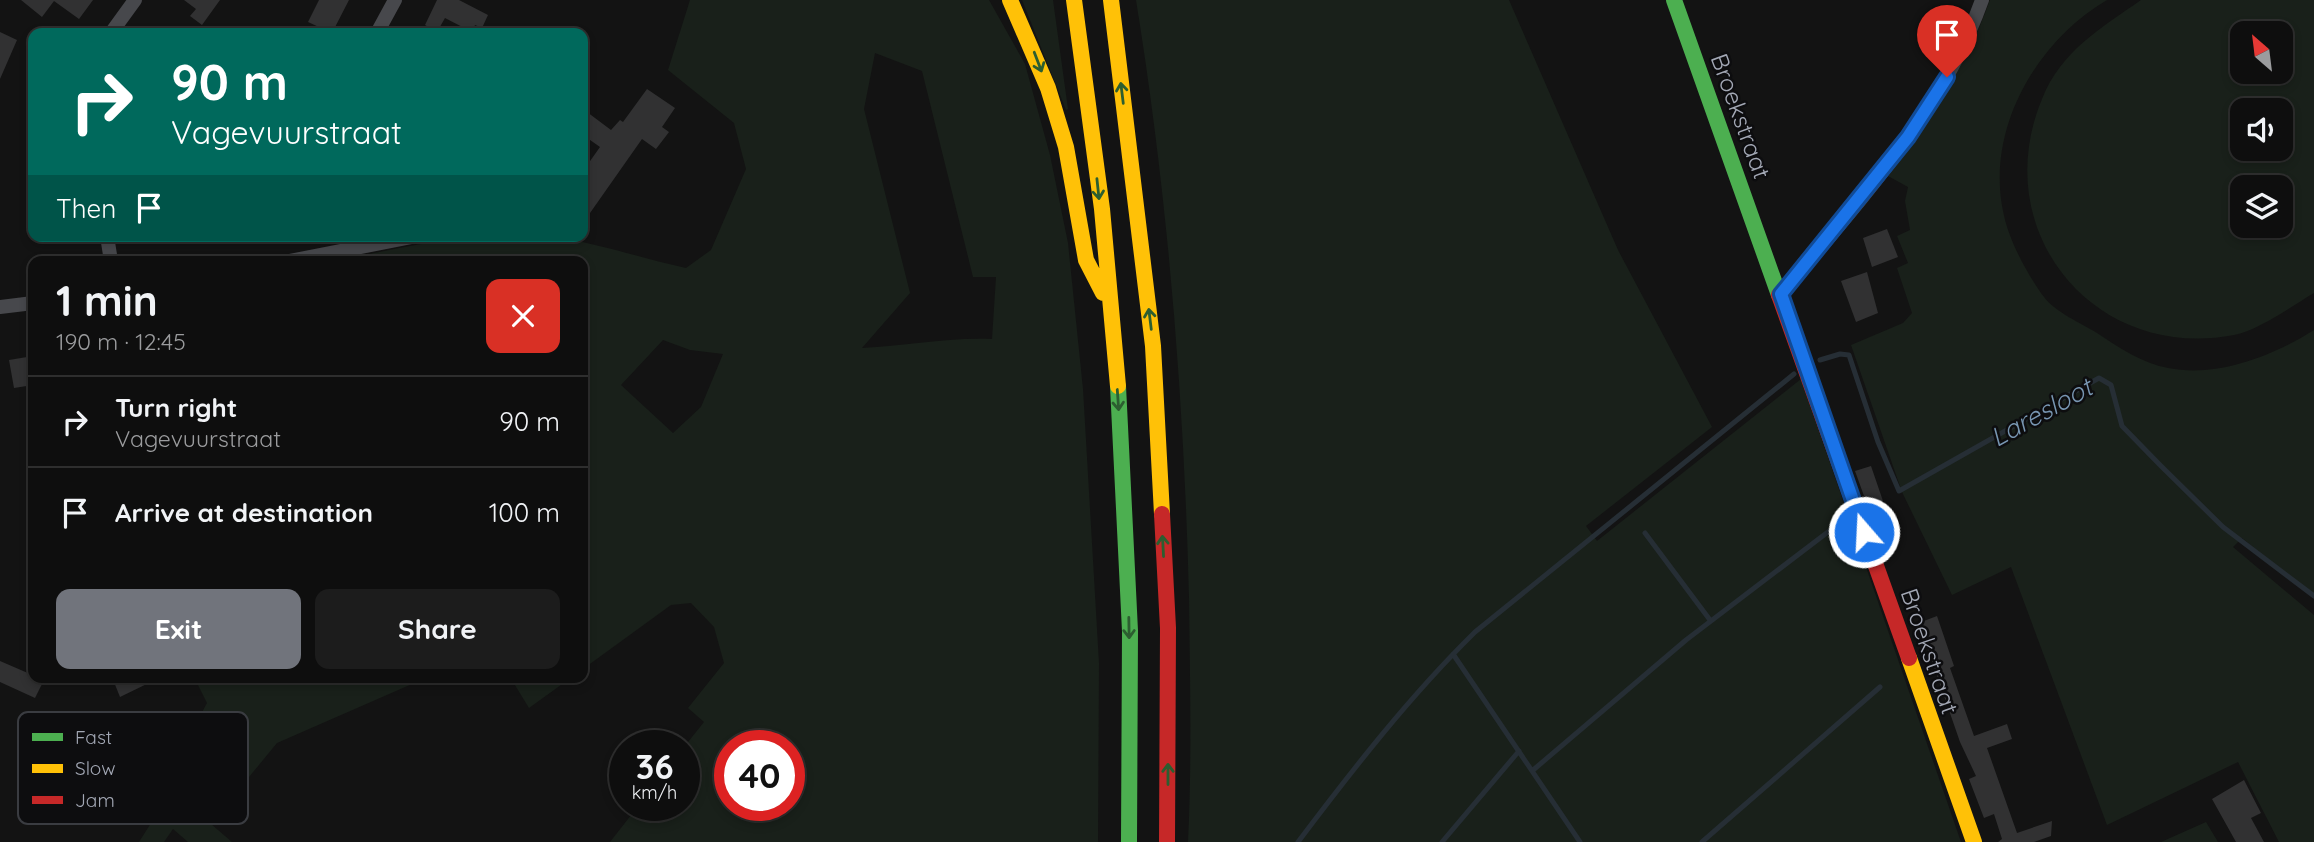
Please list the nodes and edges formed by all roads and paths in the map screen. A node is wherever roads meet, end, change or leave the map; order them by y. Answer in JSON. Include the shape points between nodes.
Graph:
{"nodes":[{"id":1,"x":135,"y":0,"type":"edge"},
{"id":2,"x":395,"y":0,"type":"edge"},
{"id":3,"x":1010,"y":0,"type":"edge"},
{"id":4,"x":1074,"y":0,"type":"edge"},
{"id":5,"x":1111,"y":0,"type":"edge"},
{"id":6,"x":1674,"y":0,"type":"edge"},
{"id":7,"x":1982,"y":0,"type":"edge"},
{"id":8,"x":115,"y":28,"type":"edge"},
{"id":9,"x":380,"y":28,"type":"edge"},
{"id":10,"x":363,"y":242,"type":"edge"},
{"id":11,"x":310,"y":256,"type":"edge"},
{"id":12,"x":1781,"y":294,"type":"junction"},
{"id":13,"x":28,"y":304,"type":"edge"},
{"id":14,"x":0,"y":307,"type":"edge"},
{"id":15,"x":1111,"y":308,"type":"junction"},
{"id":16,"x":1129,"y":842,"type":"edge"},
{"id":17,"x":1167,"y":842,"type":"edge"},
{"id":18,"x":1975,"y":842,"type":"edge"}],
"edges":[{"from":1,"to":8,"type":"street"},
{"from":2,"to":9,"type":"street"},
{"from":3,"to":15,"type":"main road","one_way":true,"via":[[1048,88],[1066,148],[1086,260]]},
{"from":4,"to":15,"type":"main road","one_way":true},
{"from":17,"to":5,"type":"main road","one_way":true,"via":[[1167,628],[1153,346]]},
{"from":6,"to":12,"type":"main road","name":"Broekstraat"},
{"from":7,"to":12,"type":"street","via":[[1961,52],[1929,106],[1860,200]]},
{"from":10,"to":11,"type":"street"},
{"from":12,"to":18,"type":"main road","name":"Broekstraat"},
{"from":13,"to":14,"type":"street"},
{"from":15,"to":16,"type":"main road","one_way":true,"via":[[1125,516]]}]}
